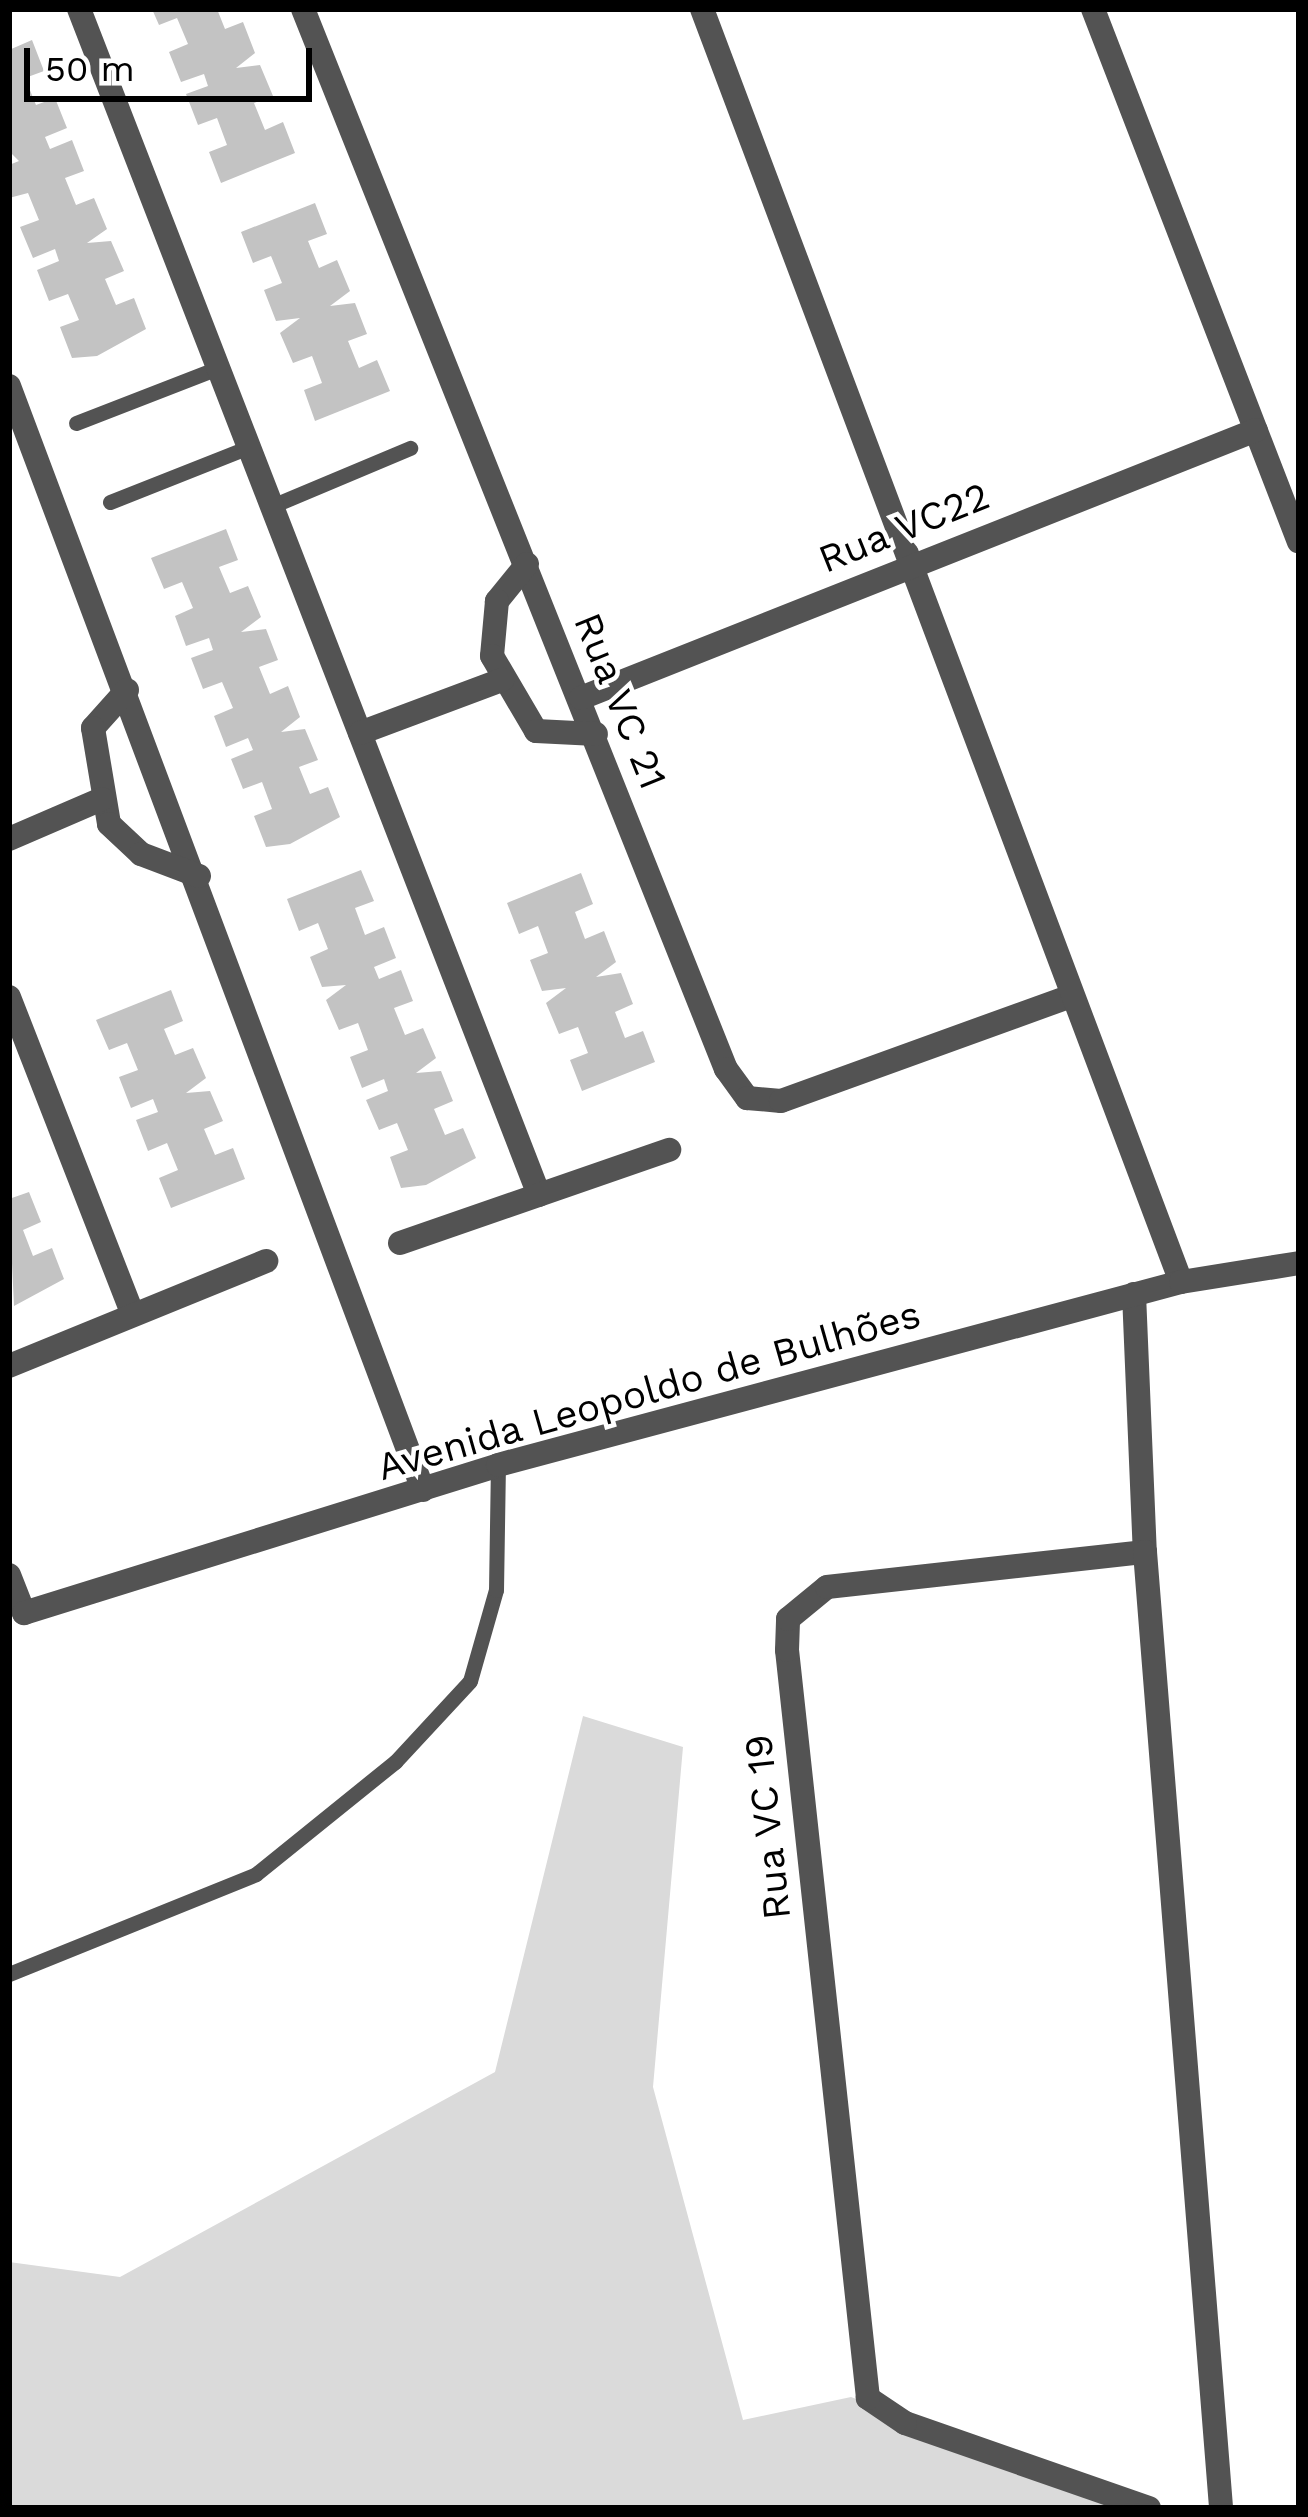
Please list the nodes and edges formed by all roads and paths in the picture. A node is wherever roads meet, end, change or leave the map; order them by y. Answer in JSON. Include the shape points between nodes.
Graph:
{"nodes":[{"id":1,"x":79,"y":9,"type":"edge"},
{"id":2,"x":303,"y":9,"type":"edge"},
{"id":3,"x":702,"y":9,"type":"edge"},
{"id":4,"x":1093,"y":9,"type":"edge"},
{"id":5,"x":218,"y":368,"type":"junction"},
{"id":6,"x":9,"y":386,"type":"edge"},
{"id":7,"x":76,"y":423,"type":"dead end"},
{"id":8,"x":1256,"y":430,"type":"junction"},
{"id":9,"x":249,"y":447,"type":"junction"},
{"id":10,"x":410,"y":448,"type":"dead end"},
{"id":11,"x":110,"y":502,"type":"dead end"},
{"id":12,"x":272,"y":506,"type":"junction"},
{"id":13,"x":1299,"y":542,"type":"edge"},
{"id":14,"x":916,"y":561,"type":"junction"},
{"id":15,"x":527,"y":564,"type":"junction"},
{"id":16,"x":502,"y":680,"type":"junction"},
{"id":17,"x":127,"y":690,"type":"junction"},
{"id":18,"x":581,"y":698,"type":"junction"},
{"id":19,"x":360,"y":733,"type":"junction"},
{"id":20,"x":596,"y":734,"type":"junction"},
{"id":21,"x":102,"y":800,"type":"junction"},
{"id":22,"x":9,"y":839,"type":"edge"},
{"id":23,"x":199,"y":876,"type":"junction"},
{"id":24,"x":9,"y":997,"type":"edge"},
{"id":25,"x":1071,"y":997,"type":"junction"},
{"id":26,"x":670,"y":1150,"type":"dead end"},
{"id":27,"x":539,"y":1195,"type":"junction"},
{"id":28,"x":400,"y":1243,"type":"dead end"},
{"id":29,"x":266,"y":1261,"type":"dead end"},
{"id":30,"x":1299,"y":1263,"type":"edge"},
{"id":31,"x":1181,"y":1282,"type":"junction"},
{"id":32,"x":1134,"y":1294,"type":"junction"},
{"id":33,"x":132,"y":1312,"type":"junction"},
{"id":34,"x":9,"y":1366,"type":"edge"},
{"id":35,"x":497,"y":1465,"type":"junction"},
{"id":36,"x":423,"y":1490,"type":"junction"},
{"id":37,"x":1145,"y":1552,"type":"junction"},
{"id":38,"x":9,"y":1575,"type":"edge"},
{"id":39,"x":9,"y":1974,"type":"edge"},
{"id":40,"x":1149,"y":2508,"type":"edge"},
{"id":41,"x":1221,"y":2508,"type":"edge"}],
"edges":[{"from":1,"to":5,"type":"street"},
{"from":2,"to":15,"type":"street","name":"Rua VC 21"},
{"from":3,"to":14,"type":"street"},
{"from":4,"to":8,"type":"street"},
{"from":5,"to":7,"type":"lane"},
{"from":5,"to":9,"type":"street"},
{"from":6,"to":17,"type":"street"},
{"from":8,"to":13,"type":"street"},
{"from":8,"to":14,"type":"street","name":"Rua VC22"},
{"from":9,"to":11,"type":"lane"},
{"from":9,"to":12,"type":"street"},
{"from":10,"to":12,"type":"lane"},
{"from":12,"to":19,"type":"street"},
{"from":14,"to":18,"type":"street","name":"Rua VC22"},
{"from":14,"to":25,"type":"street"},
{"from":15,"to":16,"type":"street","via":[[497,601]]},
{"from":15,"to":18,"type":"street","name":"Rua VC 21"},
{"from":16,"to":19,"type":"street"},
{"from":16,"to":20,"type":"street","via":[[536,731]]},
{"from":17,"to":21,"type":"street","via":[[93,728]]},
{"from":17,"to":23,"type":"street"},
{"from":18,"to":20,"type":"street","name":"Rua VC 21"},
{"from":19,"to":27,"type":"street"},
{"from":20,"to":25,"type":"street","name":"Rua VC 21","via":[[725,1069],[747,1098],[781,1100]]},
{"from":21,"to":22,"type":"street"},
{"from":21,"to":23,"type":"street","via":[[141,854]]},
{"from":23,"to":36,"type":"street"},
{"from":24,"to":33,"type":"street"},
{"from":25,"to":31,"type":"street"},
{"from":26,"to":27,"type":"street"},
{"from":27,"to":28,"type":"street"},
{"from":29,"to":33,"type":"street"},
{"from":30,"to":31,"type":"street","name":"Avenida Leopoldo de Bulhões"},
{"from":31,"to":32,"type":"street","name":"Avenida Leopoldo de Bulhões"},
{"from":32,"to":35,"type":"street","name":"Avenida Leopoldo de Bulhões"},
{"from":32,"to":37,"type":"street"},
{"from":33,"to":34,"type":"street"},
{"from":35,"to":36,"type":"street","name":"Avenida Leopoldo de Bulhões"},
{"from":35,"to":39,"type":"lane","via":[[496,1590],[470,1681],[395,1762],[256,1874]]},
{"from":36,"to":38,"type":"street","name":"Avenida Leopoldo de Bulhões","via":[[24,1613]]},
{"from":37,"to":40,"type":"street","name":"Rua VC 19","via":[[827,1587],[788,1619],[868,2398],[904,2423]]},
{"from":37,"to":41,"type":"street"}]}
